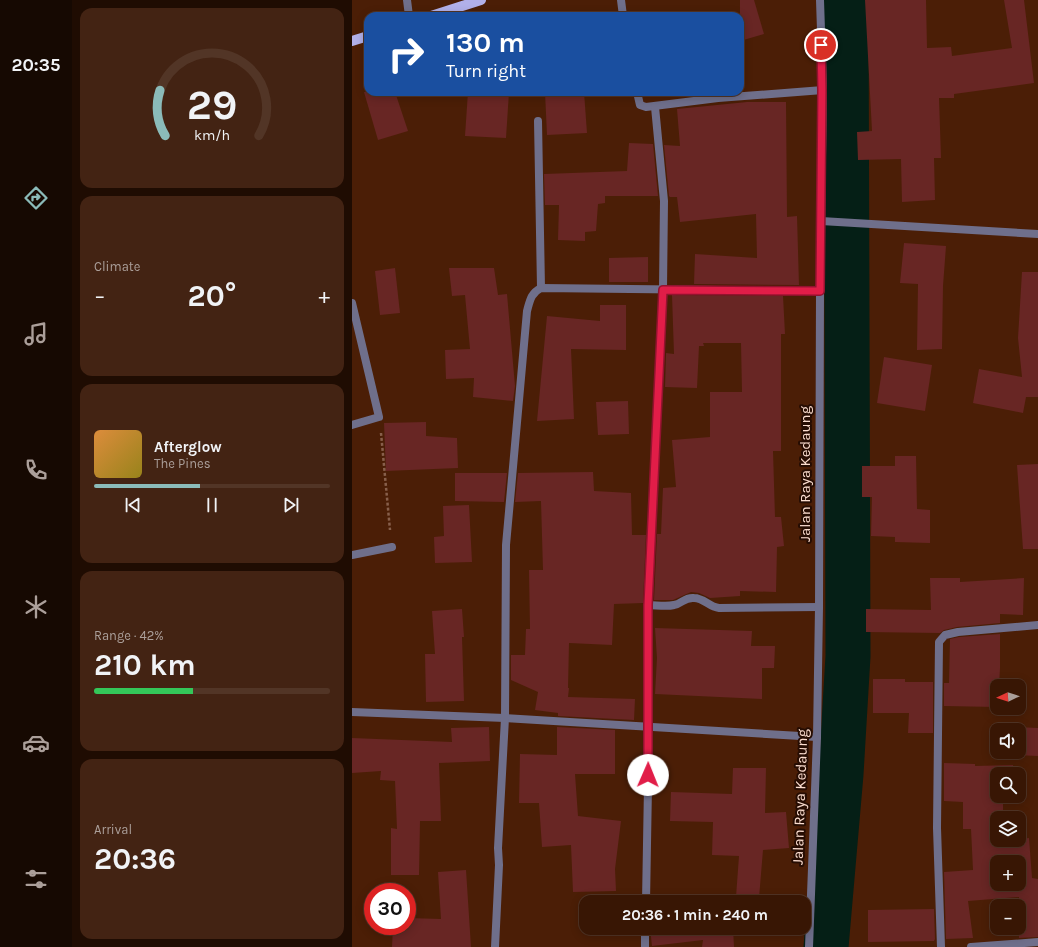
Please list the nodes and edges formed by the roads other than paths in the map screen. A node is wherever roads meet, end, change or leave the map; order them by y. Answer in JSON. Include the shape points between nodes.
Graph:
{"nodes":[{"id":1,"x":407,"y":0,"type":"edge"},
{"id":2,"x":482,"y":0,"type":"edge"},
{"id":3,"x":621,"y":0,"type":"edge"},
{"id":4,"x":820,"y":0,"type":"edge"},
{"id":5,"x":408,"y":12,"type":"edge"},
{"id":6,"x":444,"y":12,"type":"edge"},
{"id":7,"x":623,"y":12,"type":"edge"},
{"id":8,"x":364,"y":37,"type":"edge"},
{"id":9,"x":352,"y":41,"type":"edge"},
{"id":10,"x":822,"y":90,"type":"junction"},
{"id":11,"x":638,"y":96,"type":"edge"},
{"id":12,"x":655,"y":107,"type":"junction"},
{"id":13,"x":538,"y":121,"type":"dead end"},
{"id":14,"x":821,"y":221,"type":"junction"},
{"id":15,"x":1038,"y":234,"type":"edge"},
{"id":16,"x":541,"y":288,"type":"junction"},
{"id":17,"x":663,"y":290,"type":"junction"},
{"id":18,"x":820,"y":291,"type":"junction"},
{"id":19,"x":352,"y":303,"type":"edge"},
{"id":20,"x":352,"y":425,"type":"edge"},
{"id":21,"x":392,"y":547,"type":"road end"},
{"id":22,"x":352,"y":556,"type":"edge"},
{"id":23,"x":648,"y":605,"type":"junction"},
{"id":24,"x":819,"y":607,"type":"junction"},
{"id":25,"x":1038,"y":625,"type":"edge"},
{"id":26,"x":352,"y":712,"type":"edge"},
{"id":27,"x":504,"y":718,"type":"junction"},
{"id":28,"x":649,"y":728,"type":"junction"},
{"id":29,"x":817,"y":737,"type":"junction"},
{"id":30,"x":646,"y":895,"type":"edge"},
{"id":31,"x":645,"y":935,"type":"edge"},
{"id":32,"x":1038,"y":942,"type":"edge"},
{"id":33,"x":495,"y":947,"type":"edge"},
{"id":34,"x":645,"y":947,"type":"edge"},
{"id":35,"x":809,"y":947,"type":"edge"},
{"id":36,"x":941,"y":947,"type":"edge"},
{"id":37,"x":971,"y":947,"type":"edge"}],
"edges":[{"from":1,"to":5,"type":"street"},
{"from":2,"to":6,"type":"main road"},
{"from":3,"to":7,"type":"street"},
{"from":4,"to":10,"type":"street","name":"Jalan Raya Kedaung"},
{"from":8,"to":9,"type":"main road"},
{"from":10,"to":12,"type":"street","via":[[718,98]]},
{"from":10,"to":14,"type":"street","name":"Jalan Raya Kedaung"},
{"from":11,"to":12,"type":"street","via":[[640,105]]},
{"from":12,"to":17,"type":"street","via":[[664,201]]},
{"from":13,"to":16,"type":"street"},
{"from":14,"to":15,"type":"street"},
{"from":14,"to":18,"type":"street","name":"Jalan Raya Kedaung"},
{"from":16,"to":17,"type":"street"},
{"from":16,"to":27,"type":"street","via":[[531,296],[527,310],[506,545]]},
{"from":17,"to":18,"type":"street"},
{"from":17,"to":23,"type":"street"},
{"from":18,"to":24,"type":"street","name":"Jalan Raya Kedaung"},
{"from":19,"to":20,"type":"street","via":[[379,417]]},
{"from":21,"to":22,"type":"street"},
{"from":23,"to":24,"type":"street","via":[[673,606],[685,599],[701,598],[711,606],[719,608]]},
{"from":23,"to":28,"type":"street"},
{"from":24,"to":29,"type":"street","name":"Jalan Raya Kedaung"},
{"from":25,"to":36,"type":"street","via":[[958,632],[945,635],[939,642],[937,828]]},
{"from":26,"to":27,"type":"street"},
{"from":27,"to":28,"type":"street"},
{"from":27,"to":33,"type":"street"},
{"from":28,"to":29,"type":"street"},
{"from":28,"to":30,"type":"street"},
{"from":29,"to":35,"type":"street","name":"Jalan Raya Kedaung"},
{"from":31,"to":34,"type":"street"},
{"from":32,"to":37,"type":"street"}]}
